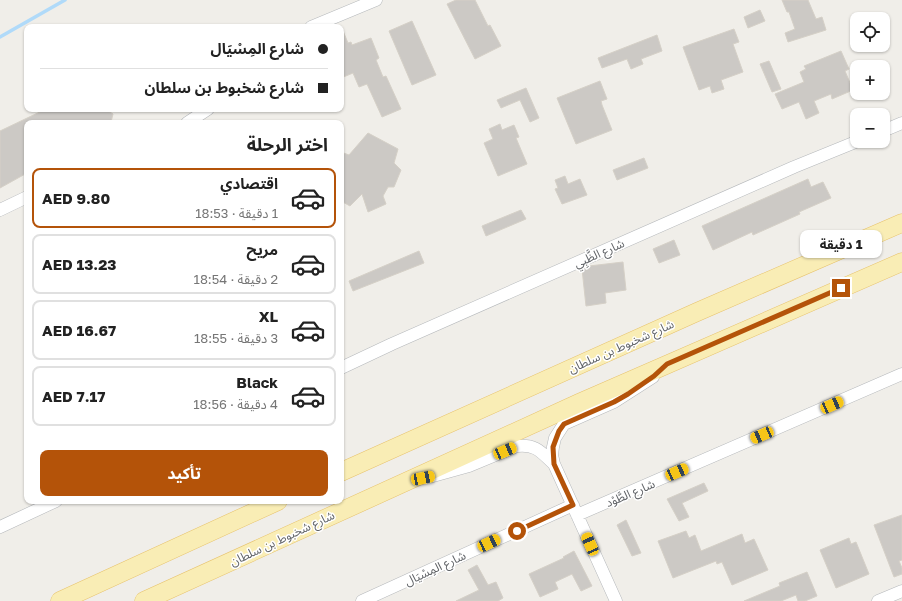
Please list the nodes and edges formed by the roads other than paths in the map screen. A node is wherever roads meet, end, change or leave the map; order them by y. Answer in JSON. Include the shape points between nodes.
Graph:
{"nodes":[{"id":1,"x":376,"y":0,"type":"edge"},
{"id":2,"x":318,"y":24,"type":"edge"},
{"id":3,"x":204,"y":112,"type":"edge"},
{"id":4,"x":192,"y":120,"type":"edge"},
{"id":5,"x":902,"y":123,"type":"edge"},
{"id":6,"x":890,"y":128,"type":"edge"},
{"id":7,"x":850,"y":144,"type":"edge"},
{"id":8,"x":24,"y":198,"type":"edge"},
{"id":9,"x":0,"y":210,"type":"edge"},
{"id":10,"x":902,"y":223,"type":"edge"},
{"id":11,"x":900,"y":263,"type":"edge"},
{"id":12,"x":667,"y":364,"type":"junction"},
{"id":13,"x":344,"y":367,"type":"edge"},
{"id":14,"x":902,"y":374,"type":"edge"},
{"id":15,"x":554,"y":464,"type":"junction"},
{"id":16,"x":344,"y":471,"type":"edge"},
{"id":17,"x":407,"y":480,"type":"junction"},
{"id":18,"x":50,"y":504,"type":"edge"},
{"id":19,"x":271,"y":504,"type":"edge"},
{"id":20,"x":575,"y":510,"type":"junction"},
{"id":21,"x":0,"y":527,"type":"edge"},
{"id":22,"x":902,"y":591,"type":"edge"},
{"id":23,"x":60,"y":601,"type":"edge"},
{"id":24,"x":144,"y":601,"type":"edge"},
{"id":25,"x":362,"y":601,"type":"edge"},
{"id":26,"x":616,"y":601,"type":"edge"},
{"id":27,"x":878,"y":601,"type":"edge"}],
"edges":[{"from":1,"to":2,"type":"street"},
{"from":3,"to":4,"type":"street"},
{"from":5,"to":6,"type":"street"},
{"from":7,"to":13,"type":"street","name":"شارع الظَّبِي"},
{"from":8,"to":9,"type":"street"},
{"from":10,"to":16,"type":"main road","name":"شارع شخبوط بن سلطان"},
{"from":11,"to":12,"type":"main road","name":"شارع شخبوط بن سلطان"},
{"from":12,"to":15,"type":"street","via":[[628,394],[564,424],[555,438]]},
{"from":12,"to":17,"type":"main road","name":"شارع شخبوط بن سلطان"},
{"from":14,"to":20,"type":"street","name":"شارع الطَّوْد"},
{"from":15,"to":17,"type":"street","via":[[533,446],[525,445],[454,471]]},
{"from":15,"to":20,"type":"street"},
{"from":17,"to":24,"type":"main road","name":"شارع شخبوط بن سلطان"},
{"from":18,"to":21,"type":"street"},
{"from":19,"to":23,"type":"main road"},
{"from":20,"to":25,"type":"street","name":"شارع المِسْيَال"},
{"from":20,"to":26,"type":"street"},
{"from":22,"to":27,"type":"street"}]}
